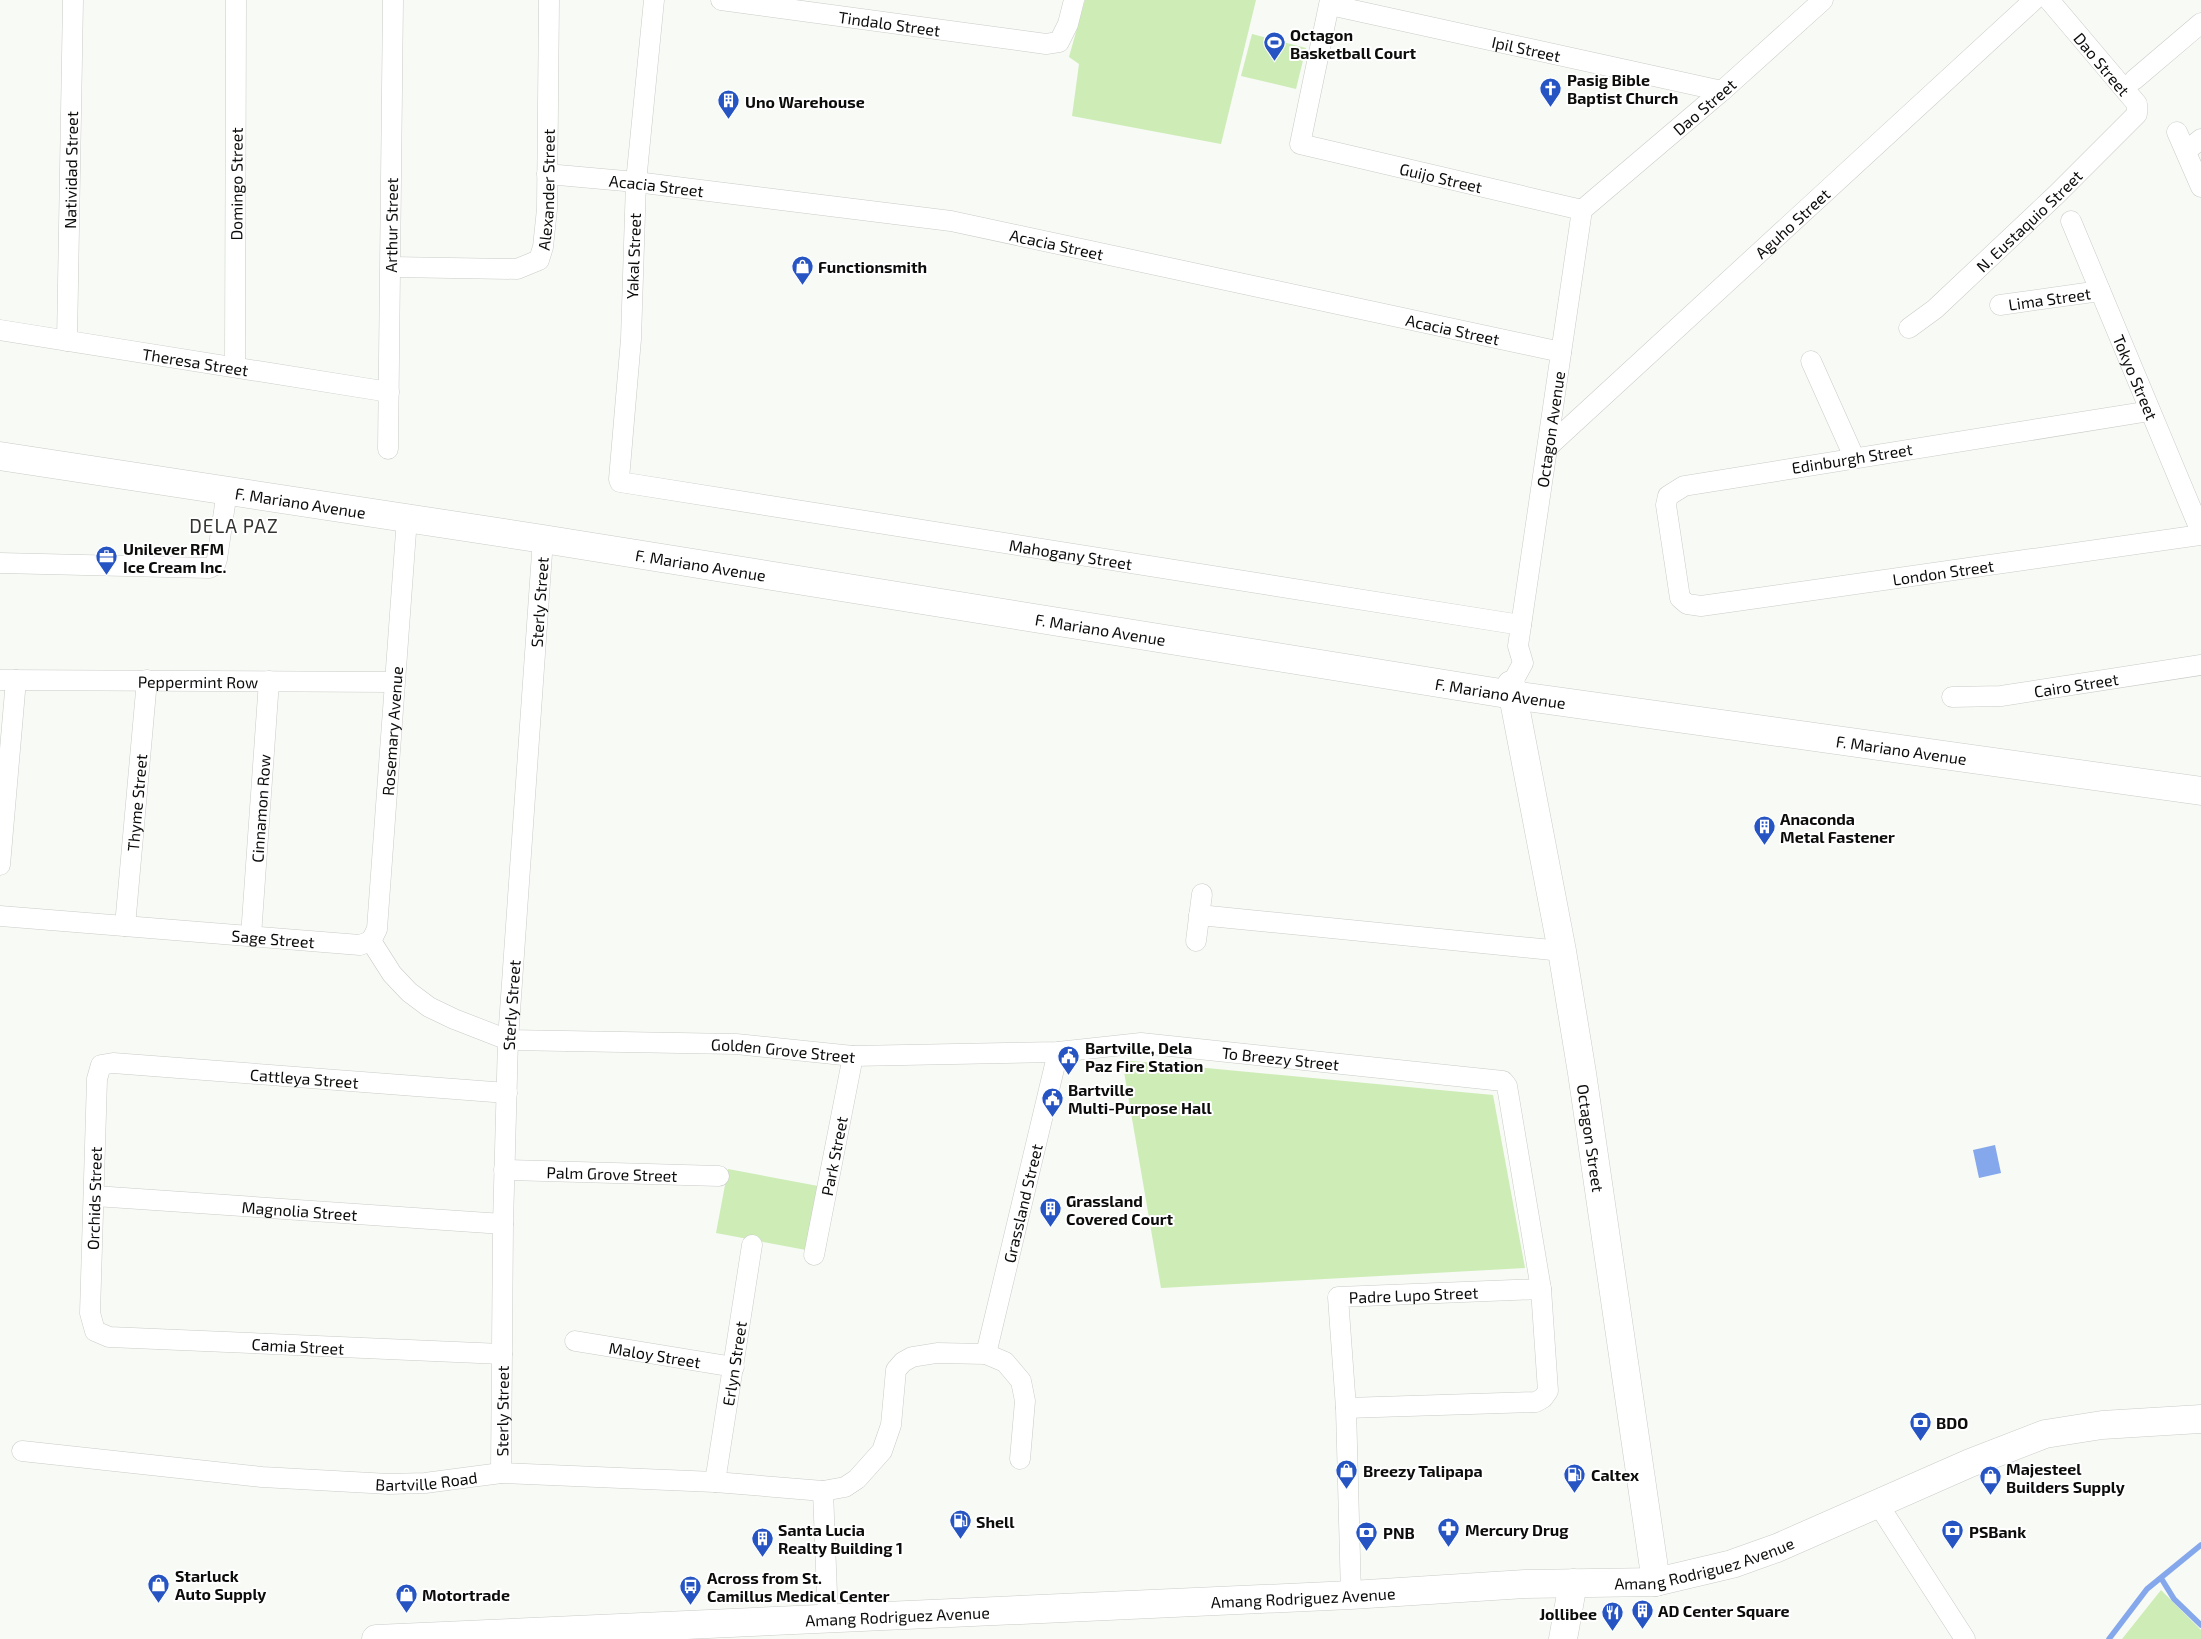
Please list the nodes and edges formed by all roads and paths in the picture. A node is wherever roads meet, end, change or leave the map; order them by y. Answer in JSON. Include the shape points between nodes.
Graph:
{"nodes":[{"id":1,"x":73,"y":0,"type":"edge"},
{"id":2,"x":236,"y":0,"type":"edge"},
{"id":3,"x":393,"y":0,"type":"edge"},
{"id":4,"x":549,"y":0,"type":"edge"},
{"id":5,"x":654,"y":0,"type":"edge"},
{"id":6,"x":720,"y":0,"type":"edge"},
{"id":7,"x":1074,"y":0,"type":"edge"},
{"id":8,"x":1823,"y":0,"type":"edge"},
{"id":9,"x":2034,"y":0,"type":"edge"},
{"id":10,"x":2049,"y":0,"type":"edge"},
{"id":11,"x":1330,"y":2,"type":"edge"},
{"id":12,"x":2201,"y":23,"type":"edge"},
{"id":13,"x":2134,"y":80,"type":"dead end"},
{"id":14,"x":1722,"y":91,"type":"junction"},
{"id":15,"x":2137,"y":104,"type":"joint"},
{"id":16,"x":2177,"y":132,"type":"dead end"},
{"id":17,"x":2193,"y":145,"type":"edge"},
{"id":18,"x":547,"y":174,"type":"junction"},
{"id":19,"x":636,"y":182,"type":"junction"},
{"id":20,"x":2201,"y":187,"type":"edge"},
{"id":21,"x":1582,"y":210,"type":"junction"},
{"id":22,"x":2071,"y":221,"type":"dead end"},
{"id":23,"x":392,"y":267,"type":"junction"},
{"id":24,"x":2100,"y":291,"type":"junction"},
{"id":25,"x":2000,"y":305,"type":"dead end"},
{"id":26,"x":1909,"y":328,"type":"dead end"},
{"id":27,"x":0,"y":330,"type":"edge"},
{"id":28,"x":67,"y":340,"type":"junction"},
{"id":29,"x":1561,"y":352,"type":"junction"},
{"id":30,"x":1811,"y":361,"type":"dead end"},
{"id":31,"x":236,"y":366,"type":"junction"},
{"id":32,"x":389,"y":392,"type":"junction"},
{"id":33,"x":2150,"y":411,"type":"junction"},
{"id":34,"x":1549,"y":446,"type":"junction"},
{"id":35,"x":388,"y":450,"type":"dead end"},
{"id":36,"x":0,"y":456,"type":"edge"},
{"id":37,"x":1854,"y":457,"type":"junction"},
{"id":38,"x":620,"y":482,"type":"joint"},
{"id":39,"x":227,"y":491,"type":"junction"},
{"id":40,"x":407,"y":518,"type":"junction"},
{"id":41,"x":2201,"y":534,"type":"edge"},
{"id":42,"x":543,"y":539,"type":"junction"},
{"id":43,"x":0,"y":563,"type":"edge"},
{"id":44,"x":1687,"y":604,"type":"joint"},
{"id":45,"x":1521,"y":624,"type":"junction"},
{"id":46,"x":2201,"y":665,"type":"edge"},
{"id":47,"x":8,"y":680,"type":"edge"},
{"id":48,"x":147,"y":680,"type":"junction"},
{"id":49,"x":269,"y":681,"type":"junction"},
{"id":50,"x":394,"y":682,"type":"junction"},
{"id":51,"x":1512,"y":690,"type":"junction"},
{"id":52,"x":1952,"y":697,"type":"dead end"},
{"id":53,"x":2201,"y":791,"type":"edge"},
{"id":54,"x":0,"y":865,"type":"edge"},
{"id":55,"x":1202,"y":894,"type":"dead end"},
{"id":56,"x":1199,"y":915,"type":"junction"},
{"id":57,"x":0,"y":916,"type":"edge"},
{"id":58,"x":124,"y":926,"type":"junction"},
{"id":59,"x":251,"y":936,"type":"junction"},
{"id":60,"x":371,"y":941,"type":"junction"},
{"id":61,"x":1196,"y":941,"type":"dead end"},
{"id":62,"x":1562,"y":952,"type":"junction"},
{"id":63,"x":508,"y":1040,"type":"junction"},
{"id":64,"x":1058,"y":1052,"type":"junction"},
{"id":65,"x":853,"y":1056,"type":"junction"},
{"id":66,"x":101,"y":1065,"type":"joint"},
{"id":67,"x":507,"y":1093,"type":"junction"},
{"id":68,"x":504,"y":1170,"type":"junction"},
{"id":69,"x":719,"y":1176,"type":"dead end"},
{"id":70,"x":95,"y":1196,"type":"junction"},
{"id":71,"x":503,"y":1224,"type":"junction"},
{"id":72,"x":752,"y":1245,"type":"dead end"},
{"id":73,"x":814,"y":1255,"type":"dead end"},
{"id":74,"x":1541,"y":1289,"type":"junction"},
{"id":75,"x":95,"y":1331,"type":"joint"},
{"id":76,"x":575,"y":1341,"type":"dead end"},
{"id":77,"x":502,"y":1354,"type":"junction"},
{"id":78,"x":986,"y":1354,"type":"junction"},
{"id":79,"x":734,"y":1367,"type":"junction"},
{"id":80,"x":1346,"y":1408,"type":"junction"},
{"id":81,"x":2201,"y":1419,"type":"edge"},
{"id":82,"x":22,"y":1451,"type":"dead end"},
{"id":83,"x":1020,"y":1459,"type":"dead end"},
{"id":84,"x":501,"y":1473,"type":"junction"},
{"id":85,"x":715,"y":1482,"type":"junction"},
{"id":86,"x":823,"y":1491,"type":"junction"},
{"id":87,"x":1878,"y":1504,"type":"junction"},
{"id":88,"x":1656,"y":1582,"type":"junction"},
{"id":89,"x":1572,"y":1583,"type":"junction"},
{"id":90,"x":1351,"y":1595,"type":"junction"},
{"id":91,"x":828,"y":1620,"type":"junction"},
{"id":92,"x":376,"y":1639,"type":"edge"},
{"id":93,"x":1563,"y":1639,"type":"edge"},
{"id":94,"x":1965,"y":1639,"type":"edge"}],
"edges":[{"from":1,"to":28,"type":"street","name":"Natividad Street"},
{"from":2,"to":31,"type":"street","name":"Domingo Street"},
{"from":3,"to":23,"type":"street","name":"Arthur Street"},
{"from":4,"to":18,"type":"street","name":"Alexander Street"},
{"from":5,"to":19,"type":"street","name":"Yakal Street"},
{"from":6,"to":7,"type":"street","name":"Tindalo Street","via":[[1046,44],[1059,42]]},
{"from":8,"to":14,"type":"street","name":"Dao Street"},
{"from":9,"to":34,"type":"street","name":"Aguho Street"},
{"from":10,"to":15,"type":"street","name":"Dao Street"},
{"from":11,"to":14,"type":"street","name":"Ipil Street"},
{"from":11,"to":21,"type":"street","name":"Guijo Street","via":[[1300,144]]},
{"from":12,"to":13,"type":"street"},
{"from":14,"to":21,"type":"street","name":"Dao Street"},
{"from":15,"to":26,"type":"street","name":"N. Eustaquio Street","via":[[2137,114],[2056,195],[1935,309]]},
{"from":16,"to":17,"type":"street"},
{"from":17,"to":20,"type":"street"},
{"from":18,"to":19,"type":"street","name":"Acacia Street"},
{"from":18,"to":23,"type":"street","name":"Alexander Street","via":[[543,247],[539,260],[517,269]]},
{"from":19,"to":29,"type":"street","name":"Acacia Street","via":[[952,222]]},
{"from":19,"to":38,"type":"street","name":"Yakal Street","via":[[631,339]]},
{"from":21,"to":29,"type":"street","name":"Octagon Avenue"},
{"from":22,"to":24,"type":"street","name":"Tokyo Street"},
{"from":23,"to":32,"type":"street","name":"Arthur Street"},
{"from":24,"to":25,"type":"street","name":"Lima Street"},
{"from":24,"to":33,"type":"street","name":"Tokyo Street"},
{"from":27,"to":28,"type":"street","name":"Theresa Street"},
{"from":28,"to":31,"type":"street","name":"Theresa Street"},
{"from":29,"to":34,"type":"street","name":"Octagon Avenue"},
{"from":30,"to":37,"type":"street"},
{"from":31,"to":32,"type":"street","name":"Theresa Street"},
{"from":32,"to":35,"type":"street","name":"Arthur Street"},
{"from":33,"to":37,"type":"street","name":"Edinburgh Street"},
{"from":33,"to":41,"type":"street","name":"Tokyo Street"},
{"from":34,"to":45,"type":"street","name":"Octagon Avenue"},
{"from":36,"to":39,"type":"street","name":"F. Mariano Avenue"},
{"from":37,"to":44,"type":"street","name":"Edinburgh Street","via":[[1684,486],[1668,496],[1666,505],[1678,590],[1680,598]]},
{"from":38,"to":45,"type":"street","name":"Mahogany Street"},
{"from":39,"to":40,"type":"street","name":"F. Mariano Avenue"},
{"from":39,"to":43,"type":"street","via":[[217,559],[210,568]]},
{"from":40,"to":42,"type":"street","name":"F. Mariano Avenue"},
{"from":40,"to":50,"type":"street","name":"Rosemary Avenue"},
{"from":41,"to":44,"type":"street","name":"London Street","via":[[1701,606]]},
{"from":42,"to":51,"type":"street","name":"F. Mariano Avenue"},
{"from":42,"to":63,"type":"street","name":"Sterly Street"},
{"from":45,"to":51,"type":"street","name":"Octagon Avenue","via":[[1518,646],[1506,660]]},
{"from":46,"to":52,"type":"street","name":"Cairo Street","via":[[2001,696]]},
{"from":47,"to":48,"type":"street","name":"Peppermint Row"},
{"from":47,"to":54,"type":"street"},
{"from":48,"to":49,"type":"street","name":"Peppermint Row"},
{"from":48,"to":58,"type":"street","name":"Thyme Street"},
{"from":49,"to":50,"type":"street","name":"Peppermint Row"},
{"from":49,"to":59,"type":"street","name":"Cinnamon Row"},
{"from":50,"to":60,"type":"street","name":"Rosemary Avenue","via":[[377,929]]},
{"from":51,"to":53,"type":"street","name":"F. Mariano Avenue"},
{"from":51,"to":62,"type":"street","name":"Octagon Street"},
{"from":55,"to":56,"type":"street"},
{"from":56,"to":61,"type":"street"},
{"from":56,"to":62,"type":"street"},
{"from":57,"to":58,"type":"street","name":"Sage Street"},
{"from":58,"to":59,"type":"street","name":"Sage Street"},
{"from":59,"to":60,"type":"street","name":"Sage Street","via":[[360,945]]},
{"from":60,"to":63,"type":"street","via":[[392,974],[429,1007]]},
{"from":62,"to":88,"type":"street","name":"Octagon Street","via":[[1611,1259]]},
{"from":63,"to":65,"type":"street","name":"Golden Grove Street","via":[[736,1044]]},
{"from":63,"to":67,"type":"street","name":"Sterly Street"},
{"from":64,"to":65,"type":"street","name":"Golden Grove Street"},
{"from":64,"to":74,"type":"street","name":"To Breezy Street","via":[[1141,1043],[1503,1081],[1507,1086]]},
{"from":64,"to":78,"type":"street","name":"Grassland Street"},
{"from":65,"to":73,"type":"street","name":"Park Street"},
{"from":66,"to":67,"type":"street","name":"Cattleya Street","via":[[113,1063]]},
{"from":66,"to":70,"type":"street","name":"Orchids Street","via":[[97,1079]]},
{"from":67,"to":68,"type":"street","name":"Sterly Street"},
{"from":68,"to":69,"type":"street","name":"Palm Grove Street"},
{"from":68,"to":71,"type":"street","name":"Sterly Street"},
{"from":70,"to":71,"type":"street","name":"Magnolia Street"},
{"from":70,"to":75,"type":"street","name":"Orchids Street","via":[[90,1313]]},
{"from":71,"to":77,"type":"street","name":"Sterly Street"},
{"from":72,"to":79,"type":"street","name":"Erlyn Street"},
{"from":74,"to":80,"type":"street","via":[[1548,1391],[1543,1398],[1536,1402]]},
{"from":74,"to":80,"type":"street","name":"Padre Lupo Street","via":[[1338,1296]]},
{"from":75,"to":77,"type":"street","name":"Camia Street","via":[[108,1337]]},
{"from":76,"to":79,"type":"street","name":"Maloy Street"},
{"from":77,"to":84,"type":"street","name":"Sterly Street"},
{"from":78,"to":83,"type":"street","via":[[1005,1362],[1021,1381],[1025,1401]]},
{"from":78,"to":86,"type":"street","via":[[937,1352],[903,1362],[896,1370],[891,1425],[882,1451],[846,1487]]},
{"from":79,"to":85,"type":"street","name":"Erlyn Street"},
{"from":80,"to":90,"type":"street","name":"Padre Lupo Street"},
{"from":81,"to":87,"type":"street","name":"Amang Rodriguez Avenue","via":[[2102,1425],[2045,1434]]},
{"from":82,"to":84,"type":"street","name":"Bartville Road","via":[[262,1477],[389,1484],[425,1483]]},
{"from":84,"to":85,"type":"street","name":"Bartville Road"},
{"from":85,"to":86,"type":"street","name":"Bartville Road"},
{"from":86,"to":91,"type":"street"},
{"from":87,"to":88,"type":"street","name":"Amang Rodriguez Avenue","via":[[1743,1560]]},
{"from":87,"to":94,"type":"street"},
{"from":88,"to":89,"type":"street","name":"Amang Rodriguez Avenue"},
{"from":89,"to":90,"type":"street","name":"Amang Rodriguez Avenue"},
{"from":89,"to":93,"type":"street"},
{"from":90,"to":91,"type":"street","name":"Amang Rodriguez Avenue"},
{"from":91,"to":92,"type":"street","name":"Amang Rodriguez Avenue"}]}
